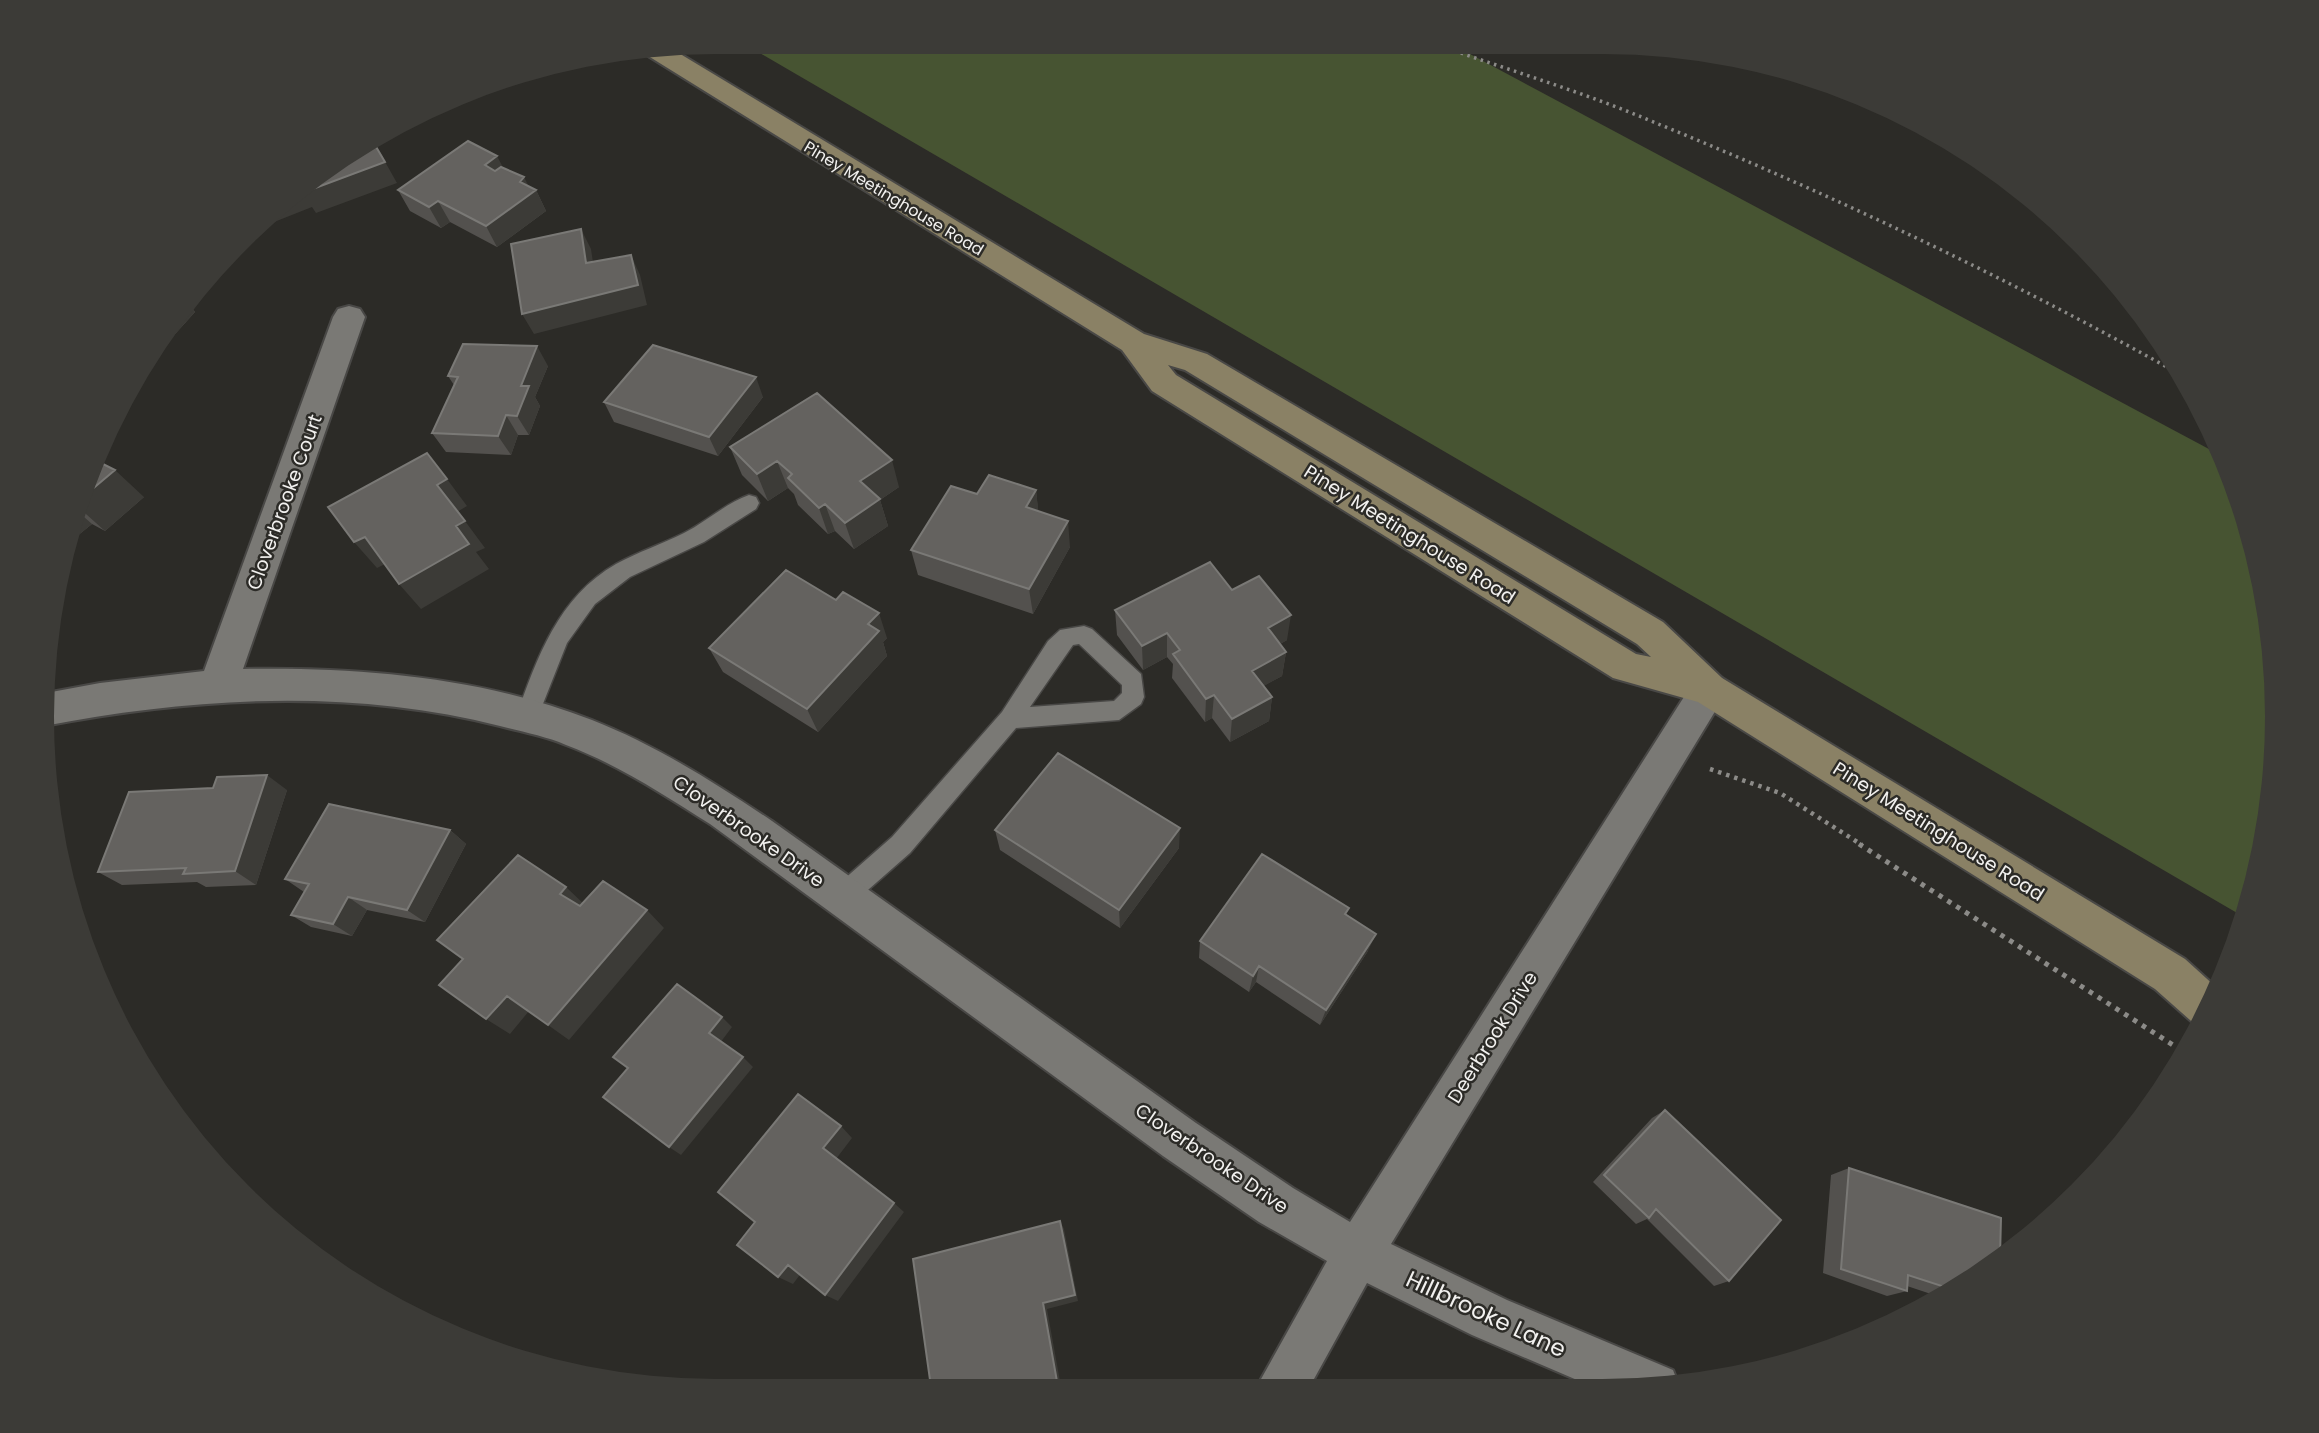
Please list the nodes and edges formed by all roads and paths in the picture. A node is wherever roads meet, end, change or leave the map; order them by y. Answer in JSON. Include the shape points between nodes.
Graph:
{"nodes":[{"id":1,"x":1464,"y":54,"type":"edge"},
{"id":2,"x":665,"y":57,"type":"edge"},
{"id":3,"x":349,"y":317,"type":"dead end"},
{"id":4,"x":2163,"y":364,"type":"edge"},
{"id":5,"x":749,"y":503,"type":"dead end"},
{"id":6,"x":218,"y":686,"type":"junction"},
{"id":7,"x":1709,"y":689,"type":"junction"},
{"id":8,"x":54,"y":708,"type":"edge"},
{"id":9,"x":527,"y":717,"type":"junction"},
{"id":10,"x":1010,"y":719,"type":"junction"},
{"id":11,"x":1673,"y":747,"type":"junction"},
{"id":12,"x":843,"y":896,"type":"junction"},
{"id":13,"x":2170,"y":974,"type":"junction"},
{"id":14,"x":2207,"y":986,"type":"edge"},
{"id":15,"x":2200,"y":1001,"type":"edge"},
{"id":16,"x":2176,"y":1047,"type":"edge"},
{"id":17,"x":1357,"y":1253,"type":"junction"},
{"id":18,"x":1630,"y":1378,"type":"edge"},
{"id":19,"x":1286,"y":1379,"type":"edge"}],
"edges":[{"from":1,"to":4,"type":"path","via":[[1650,120],[1836,202],[2084,320]]},
{"from":2,"to":7,"type":"main road","name":"Piney Meetinghouse Road","via":[[1133,342],[1164,383],[1626,667]]},
{"from":3,"to":6,"type":"street","name":"Cloverbrooke Court"},
{"from":5,"to":9,"type":"lane","via":[[690,539],[612,576],[585,599],[549,655]]},
{"from":6,"to":8,"type":"street","name":"Cloverbrooke Drive"},
{"from":6,"to":9,"type":"street","name":"Cloverbrooke Drive","via":[[380,688],[469,700]]},
{"from":7,"to":11,"type":"street","name":"Deerbrook Drive"},
{"from":7,"to":13,"type":"main road","name":"Piney Meetinghouse Road"},
{"from":9,"to":12,"type":"street","name":"Cloverbrooke Drive","via":[[576,730],[660,769]]},
{"from":10,"to":10,"type":"lane","via":[[1119,710],[1133,697],[1133,681],[1084,635],[1068,636]]},
{"from":10,"to":12,"type":"lane","via":[[901,845]]},
{"from":11,"to":16,"type":"path","via":[[1726,779],[1753,782],[1780,793]]},
{"from":11,"to":17,"type":"street","name":"Deerbrook Drive"},
{"from":12,"to":17,"type":"street","name":"Cloverbrooke Drive","via":[[1230,1175]]},
{"from":13,"to":14,"type":"main road","name":"Piney Meetinghouse Road"},
{"from":13,"to":15,"type":"main road","name":"Piney Meetinghouse Road"},
{"from":17,"to":18,"type":"street","name":"Hillbrooke Lane","via":[[1542,1342]]},
{"from":17,"to":19,"type":"street","name":"Deerbrook Drive"}]}
